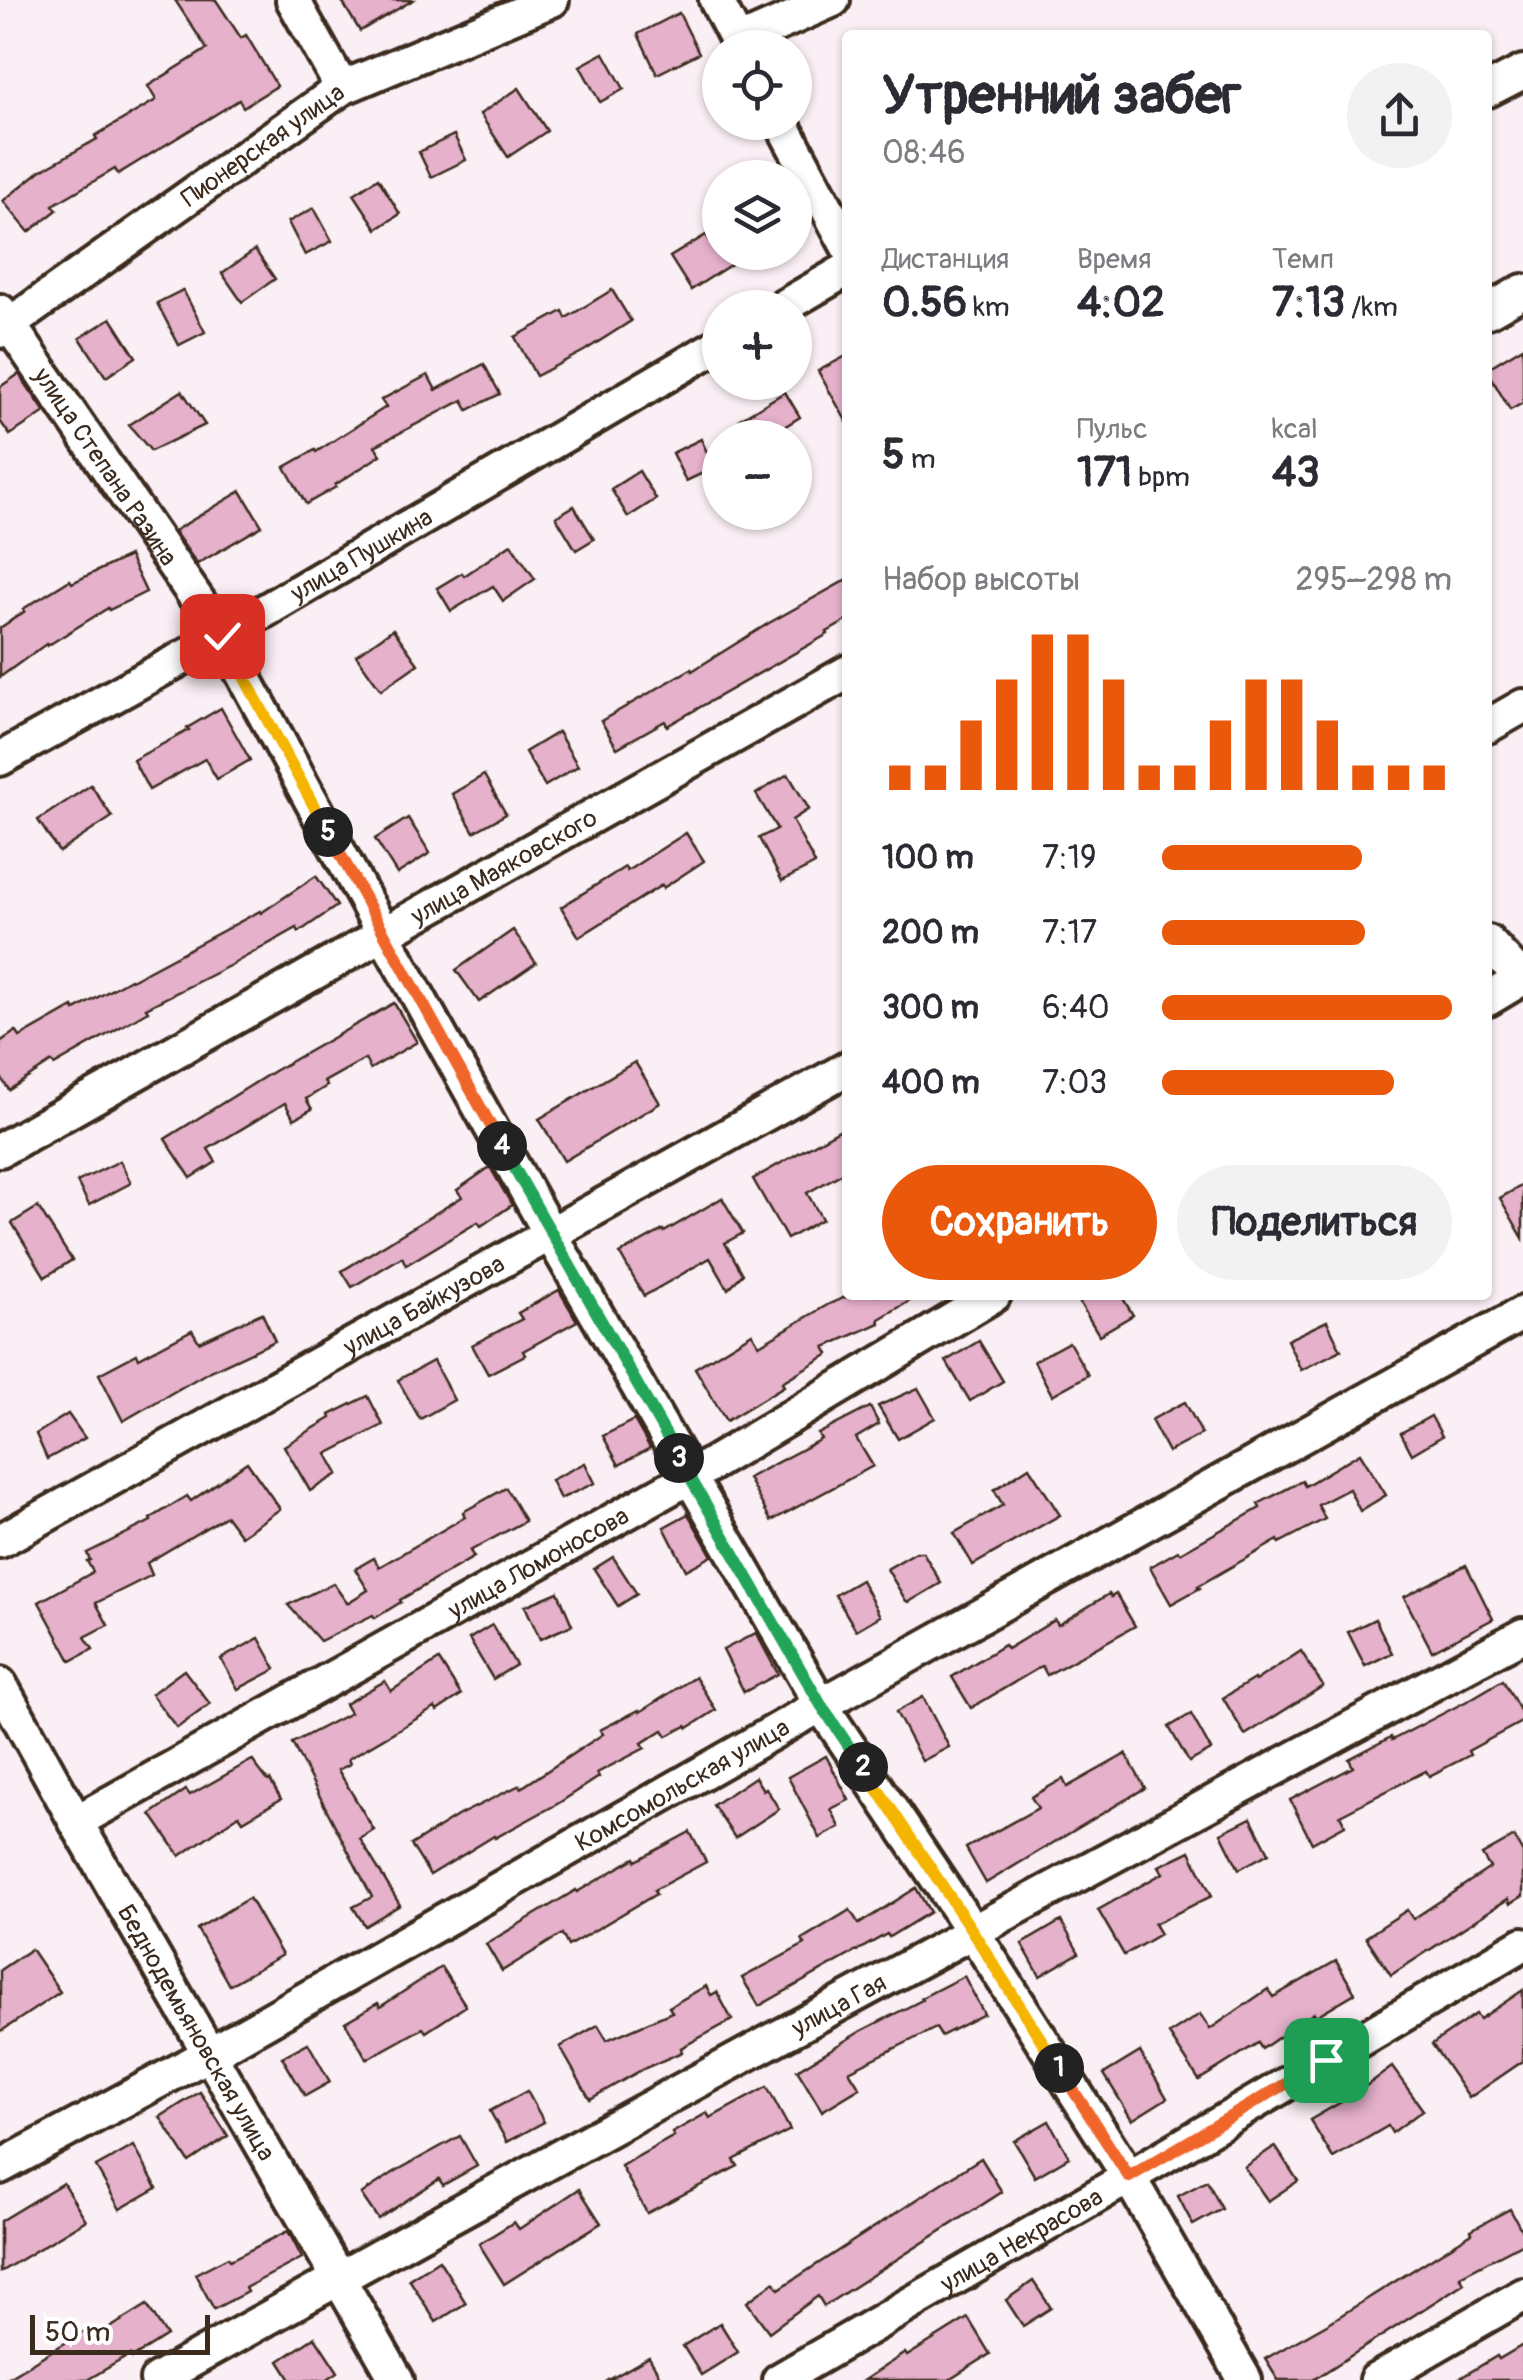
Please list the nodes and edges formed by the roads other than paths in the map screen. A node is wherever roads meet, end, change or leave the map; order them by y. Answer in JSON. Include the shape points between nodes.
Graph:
{"nodes":[{"id":1,"x":293,"y":0,"type":"edge"},
{"id":2,"x":552,"y":0,"type":"edge"},
{"id":3,"x":716,"y":0,"type":"edge"},
{"id":4,"x":834,"y":0,"type":"edge"},
{"id":5,"x":732,"y":30,"type":"edge"},
{"id":6,"x":771,"y":30,"type":"edge"},
{"id":7,"x":1523,"y":72,"type":"edge"},
{"id":8,"x":342,"y":88,"type":"junction"},
{"id":9,"x":1492,"y":88,"type":"edge"},
{"id":10,"x":791,"y":140,"type":"edge"},
{"id":11,"x":842,"y":236,"type":"edge"},
{"id":12,"x":842,"y":272,"type":"edge"},
{"id":13,"x":811,"y":290,"type":"edge"},
{"id":14,"x":1523,"y":291,"type":"edge"},
{"id":15,"x":1492,"y":309,"type":"edge"},
{"id":16,"x":3,"y":322,"type":"edge"},
{"id":17,"x":702,"y":355,"type":"edge"},
{"id":18,"x":222,"y":636,"type":"junction"},
{"id":19,"x":842,"y":675,"type":"edge"},
{"id":20,"x":1523,"y":706,"type":"edge"},
{"id":21,"x":1492,"y":724,"type":"edge"},
{"id":22,"x":0,"y":759,"type":"edge"},
{"id":23,"x":384,"y":935,"type":"junction"},
{"id":24,"x":1492,"y":946,"type":"edge"},
{"id":25,"x":1523,"y":979,"type":"edge"},
{"id":26,"x":1492,"y":998,"type":"edge"},
{"id":27,"x":842,"y":1071,"type":"edge"},
{"id":28,"x":0,"y":1150,"type":"edge"},
{"id":29,"x":551,"y":1235,"type":"junction"},
{"id":30,"x":986,"y":1300,"type":"edge"},
{"id":31,"x":1523,"y":1313,"type":"edge"},
{"id":32,"x":690,"y":1477,"type":"junction"},
{"id":33,"x":0,"y":1541,"type":"edge"},
{"id":34,"x":1523,"y":1635,"type":"edge"},
{"id":35,"x":0,"y":1684,"type":"edge"},
{"id":36,"x":821,"y":1705,"type":"junction"},
{"id":37,"x":76,"y":1822,"type":"junction"},
{"id":38,"x":973,"y":1932,"type":"junction"},
{"id":39,"x":1523,"y":1944,"type":"edge"},
{"id":40,"x":210,"y":2052,"type":"junction"},
{"id":41,"x":0,"y":2167,"type":"edge"},
{"id":42,"x":1129,"y":2177,"type":"junction"},
{"id":43,"x":338,"y":2278,"type":"junction"},
{"id":44,"x":1523,"y":2296,"type":"edge"},
{"id":45,"x":157,"y":2380,"type":"edge"},
{"id":46,"x":397,"y":2380,"type":"edge"},
{"id":47,"x":779,"y":2380,"type":"edge"},
{"id":48,"x":1245,"y":2380,"type":"edge"},
{"id":49,"x":1376,"y":2380,"type":"edge"}],
"edges":[{"from":1,"to":8,"type":"street"},
{"from":2,"to":8,"type":"street","name":"Пионерская улица"},
{"from":3,"to":5,"type":"street"},
{"from":4,"to":6,"type":"street"},
{"from":7,"to":9,"type":"street"},
{"from":8,"to":16,"type":"street","name":"Пионерская улица"},
{"from":10,"to":11,"type":"street"},
{"from":12,"to":13,"type":"street"},
{"from":14,"to":15,"type":"street"},
{"from":16,"to":18,"type":"street","name":"улица Степана Разина"},
{"from":17,"to":18,"type":"street","name":"улица Пушкина"},
{"from":18,"to":22,"type":"street","name":"улица Пушкина"},
{"from":18,"to":23,"type":"street","name":"улица Степана Разина"},
{"from":19,"to":23,"type":"street","name":"улица Маяковского"},
{"from":20,"to":21,"type":"street"},
{"from":23,"to":28,"type":"street","name":"улица Маяковского"},
{"from":23,"to":29,"type":"street","name":"улица Степана Разина"},
{"from":24,"to":25,"type":"street"},
{"from":25,"to":26,"type":"street"},
{"from":27,"to":29,"type":"street","name":"улица Байкузова"},
{"from":29,"to":32,"type":"street","name":"улица Степана Разина"},
{"from":29,"to":33,"type":"street","name":"улица Байкузова"},
{"from":30,"to":32,"type":"street","name":"улица Ломоносова"},
{"from":31,"to":36,"type":"street","name":"Комсомольская улица"},
{"from":32,"to":36,"type":"street","name":"улица Степана Разина"},
{"from":32,"to":37,"type":"street","name":"улица Ломоносова"},
{"from":34,"to":38,"type":"street","name":"улица Гая"},
{"from":35,"to":37,"type":"street","name":"Беднодемьяновская улица"},
{"from":36,"to":38,"type":"street","name":"улица Степана Разина"},
{"from":36,"to":40,"type":"street","name":"Комсомольская улица"},
{"from":37,"to":40,"type":"street","name":"Беднодемьяновская улица"},
{"from":38,"to":42,"type":"street","name":"улица Степана Разина"},
{"from":38,"to":43,"type":"street","name":"улица Гая"},
{"from":39,"to":42,"type":"street","name":"улица Некрасова"},
{"from":40,"to":41,"type":"street","name":"Комсомольская улица"},
{"from":40,"to":43,"type":"street","name":"Беднодемьяновская улица"},
{"from":42,"to":47,"type":"street","name":"улица Некрасова"},
{"from":42,"to":48,"type":"street","name":"улица Степана Разина"},
{"from":43,"to":45,"type":"street","name":"улица Гая"},
{"from":43,"to":46,"type":"street","name":"Беднодемьяновская улица"},
{"from":44,"to":49,"type":"street"}]}
